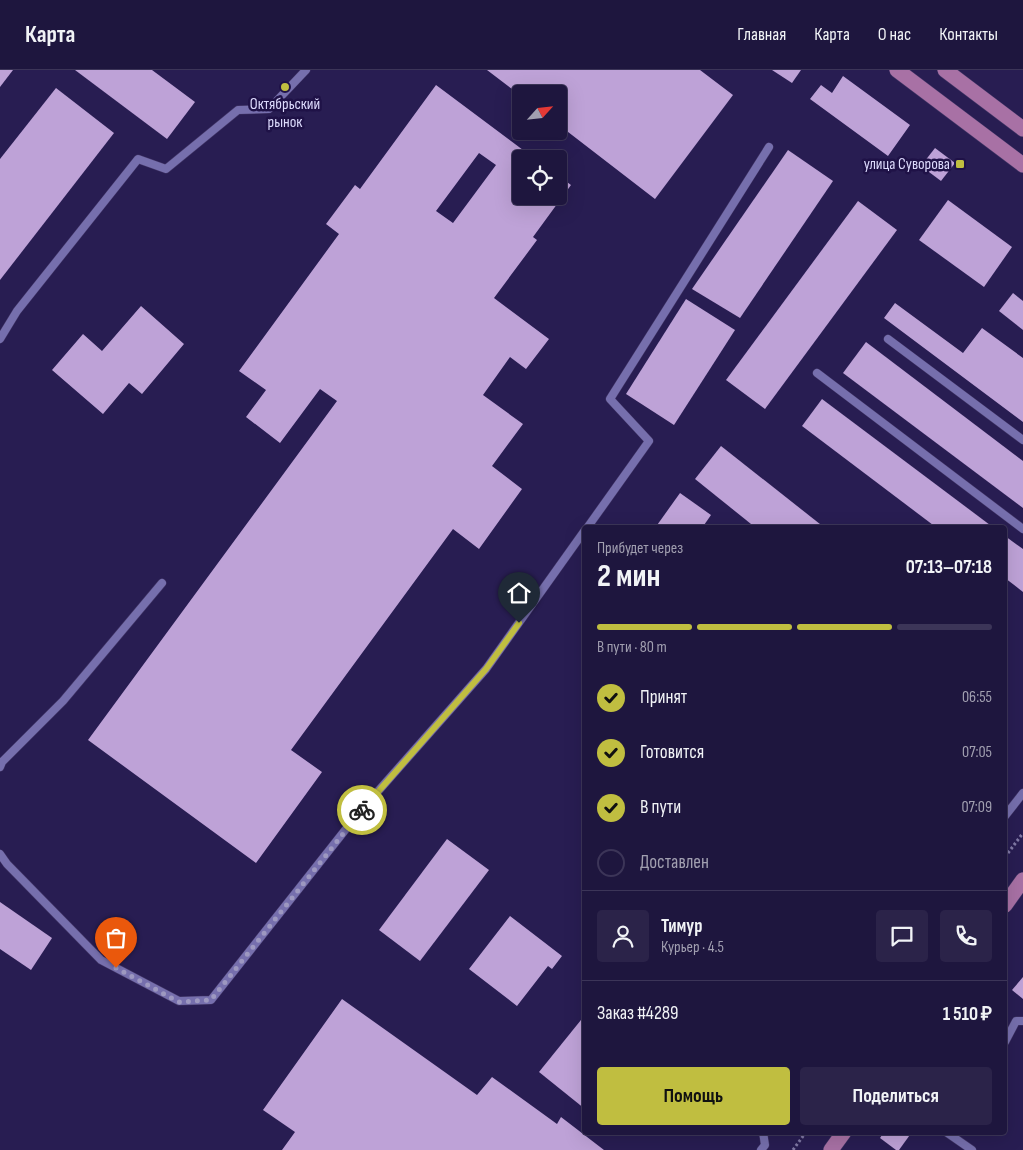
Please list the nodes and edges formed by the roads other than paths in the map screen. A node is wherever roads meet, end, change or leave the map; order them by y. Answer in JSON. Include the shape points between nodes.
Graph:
{"nodes":[{"id":1,"x":306,"y":70,"type":"edge"},
{"id":2,"x":896,"y":70,"type":"edge"},
{"id":3,"x":944,"y":70,"type":"edge"},
{"id":4,"x":1023,"y":129,"type":"edge"},
{"id":5,"x":769,"y":147,"type":"dead end"},
{"id":6,"x":1023,"y":165,"type":"edge"},
{"id":7,"x":0,"y":339,"type":"edge"},
{"id":8,"x":888,"y":339,"type":"dead end"},
{"id":9,"x":817,"y":373,"type":"dead end"},
{"id":10,"x":1023,"y":440,"type":"edge"},
{"id":11,"x":589,"y":525,"type":"edge"},
{"id":12,"x":1023,"y":529,"type":"edge"},
{"id":13,"x":582,"y":535,"type":"edge"},
{"id":14,"x":162,"y":583,"type":"dead end"},
{"id":15,"x":0,"y":767,"type":"edge"},
{"id":16,"x":1023,"y":793,"type":"edge"},
{"id":17,"x":1007,"y":813,"type":"edge"},
{"id":18,"x":0,"y":854,"type":"edge"},
{"id":19,"x":1022,"y":883,"type":"edge"},
{"id":20,"x":1007,"y":902,"type":"edge"},
{"id":21,"x":1023,"y":1021,"type":"edge"},
{"id":22,"x":1007,"y":1038,"type":"edge"},
{"id":23,"x":763,"y":1135,"type":"edge"},
{"id":24,"x":842,"y":1135,"type":"edge"},
{"id":25,"x":956,"y":1135,"type":"edge"},
{"id":26,"x":761,"y":1150,"type":"edge"},
{"id":27,"x":831,"y":1150,"type":"edge"},
{"id":28,"x":972,"y":1150,"type":"edge"}],
"edges":[{"from":1,"to":7,"type":"lane","via":[[269,108],[238,110],[166,169],[138,159],[17,311]]},
{"from":2,"to":6,"type":"main road"},
{"from":3,"to":4,"type":"main road"},
{"from":5,"to":11,"type":"lane","via":[[610,400],[649,441]]},
{"from":8,"to":10,"type":"lane"},
{"from":9,"to":12,"type":"lane"},
{"from":13,"to":18,"type":"lane","via":[[486,669],[358,814],[211,1000],[179,1002],[101,960]]},
{"from":14,"to":15,"type":"lane","via":[[63,701]]},
{"from":16,"to":17,"type":"lane"},
{"from":19,"to":20,"type":"main road"},
{"from":21,"to":22,"type":"lane","via":[[1016,1021]]},
{"from":23,"to":26,"type":"lane","via":[[765,1145]]},
{"from":24,"to":27,"type":"main road"},
{"from":25,"to":28,"type":"lane"}]}
